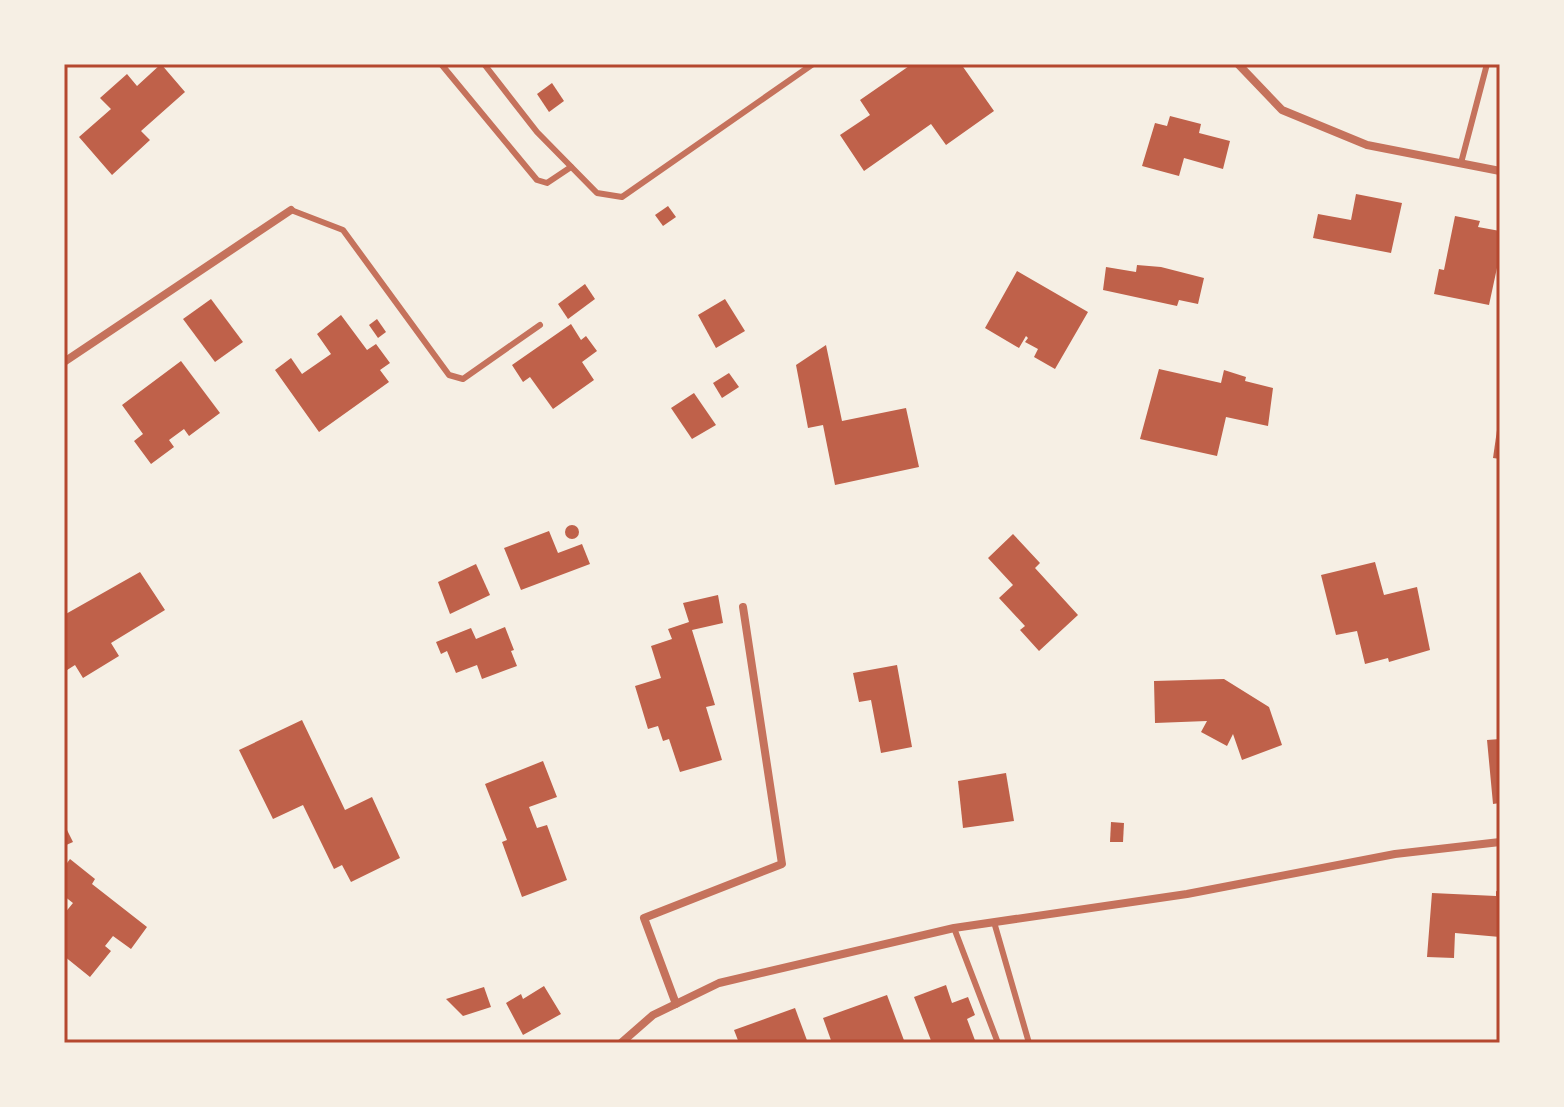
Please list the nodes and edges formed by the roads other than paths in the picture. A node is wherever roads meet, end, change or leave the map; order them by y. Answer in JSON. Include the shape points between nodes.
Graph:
{"nodes":[{"id":1,"x":441,"y":64,"type":"edge"},
{"id":2,"x":484,"y":64,"type":"edge"},
{"id":3,"x":813,"y":64,"type":"edge"},
{"id":4,"x":1238,"y":64,"type":"edge"},
{"id":5,"x":1487,"y":64,"type":"edge"},
{"id":6,"x":1461,"y":163,"type":"junction"},
{"id":7,"x":571,"y":167,"type":"junction"},
{"id":8,"x":1500,"y":171,"type":"edge"},
{"id":9,"x":291,"y":210,"type":"joint"},
{"id":10,"x":540,"y":325,"type":"dead end"},
{"id":11,"x":64,"y":362,"type":"edge"},
{"id":12,"x":743,"y":607,"type":"dead end"},
{"id":13,"x":1500,"y":842,"type":"edge"},
{"id":14,"x":994,"y":922,"type":"junction"},
{"id":15,"x":954,"y":928,"type":"junction"},
{"id":16,"x":676,"y":1004,"type":"junction"},
{"id":17,"x":621,"y":1043,"type":"edge"},
{"id":18,"x":998,"y":1043,"type":"edge"},
{"id":19,"x":1029,"y":1043,"type":"edge"}],
"edges":[{"from":1,"to":7,"type":"lane","via":[[537,180],[547,183]]},
{"from":2,"to":7,"type":"lane"},
{"from":3,"to":7,"type":"lane","via":[[622,197],[597,193]]},
{"from":4,"to":6,"type":"street","via":[[1282,110],[1367,145]]},
{"from":5,"to":6,"type":"lane"},
{"from":6,"to":8,"type":"street"},
{"from":9,"to":10,"type":"lane","via":[[343,230],[449,375],[463,379]]},
{"from":9,"to":11,"type":"street"},
{"from":12,"to":16,"type":"street","via":[[782,864],[644,918]]},
{"from":13,"to":14,"type":"street","via":[[1395,854],[1187,894]]},
{"from":14,"to":15,"type":"street"},
{"from":14,"to":19,"type":"lane"},
{"from":15,"to":16,"type":"street","via":[[719,983]]},
{"from":15,"to":18,"type":"lane"},
{"from":16,"to":17,"type":"street","via":[[653,1015]]}]}
